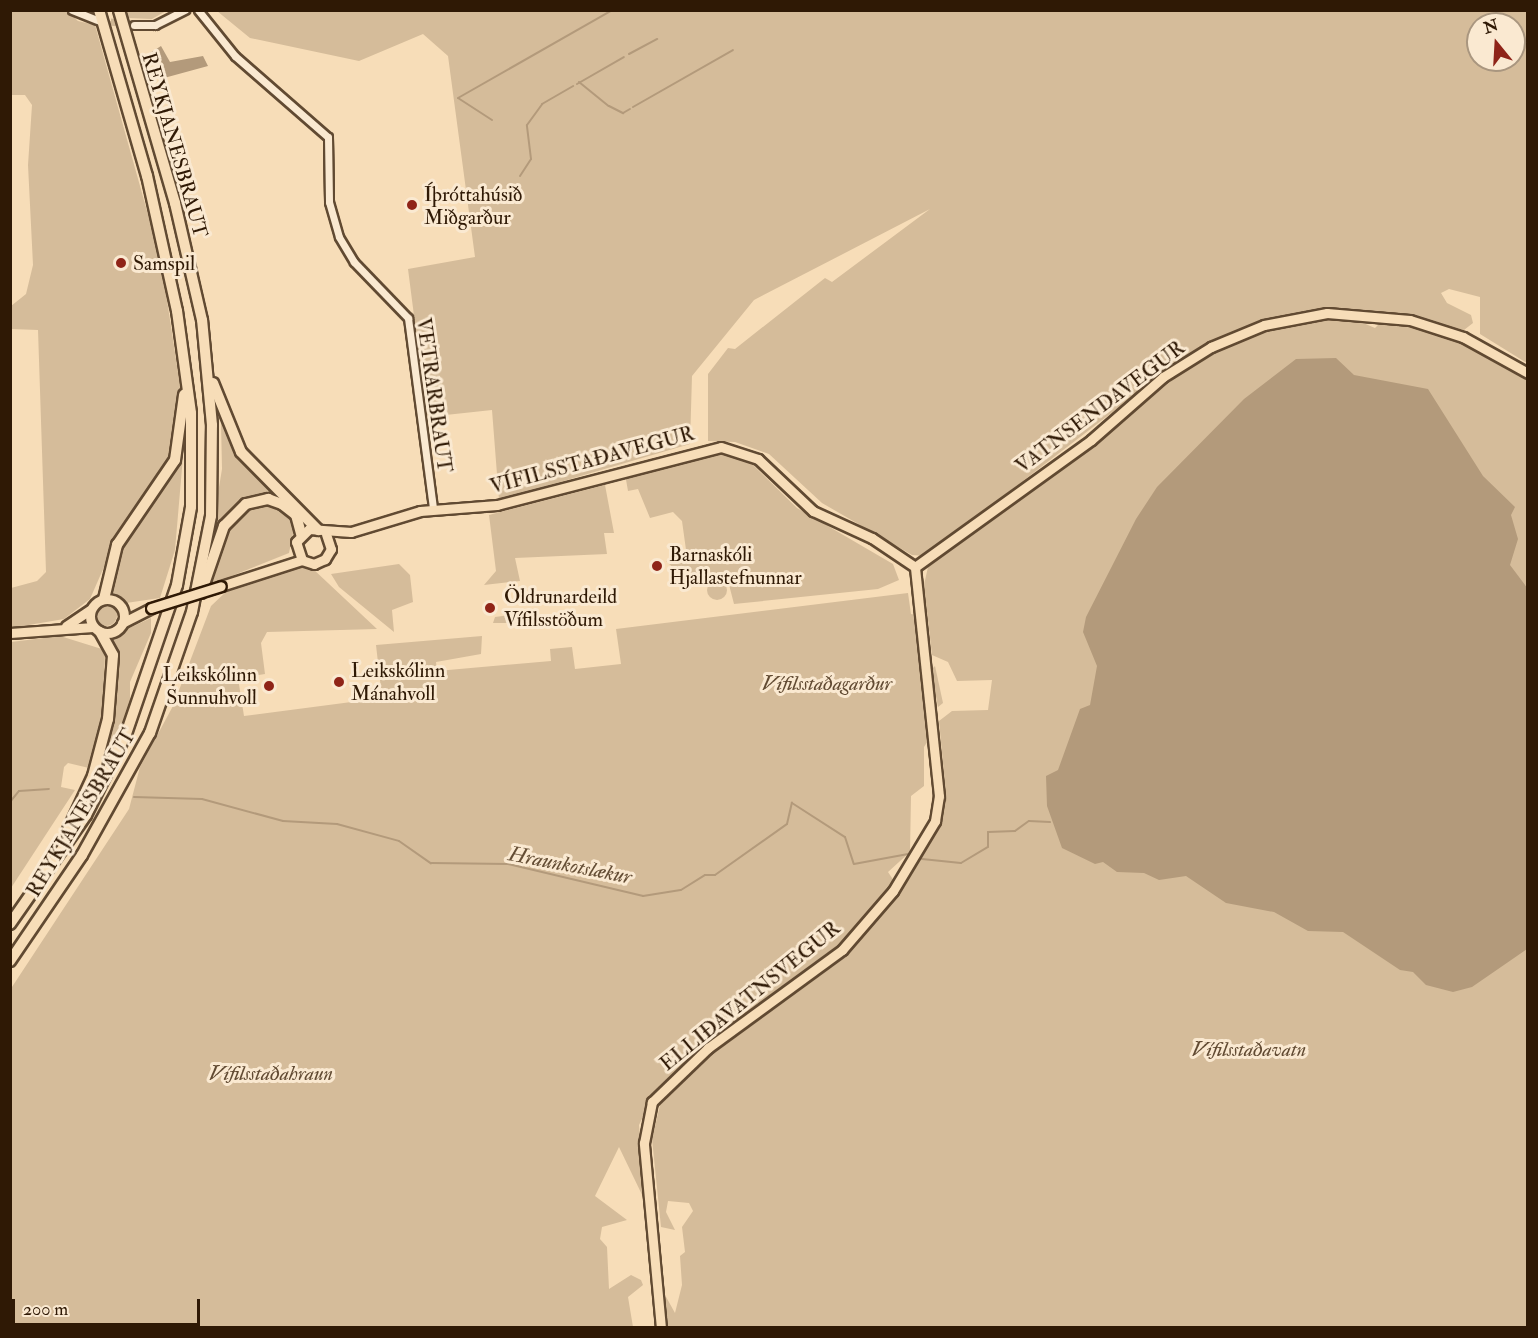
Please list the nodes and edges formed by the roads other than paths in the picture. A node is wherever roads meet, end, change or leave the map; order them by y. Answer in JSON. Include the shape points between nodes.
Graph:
{"nodes":[{"id":1,"x":72,"y":10,"type":"edge"},
{"id":2,"x":119,"y":10,"type":"edge"},
{"id":3,"x":185,"y":10,"type":"edge"},
{"id":4,"x":198,"y":10,"type":"edge"},
{"id":5,"x":98,"y":15,"type":"edge"},
{"id":6,"x":134,"y":25,"type":"tunnel mouth"},
{"id":7,"x":209,"y":368,"type":"junction"},
{"id":8,"x":1527,"y":373,"type":"edge"},
{"id":9,"x":185,"y":374,"type":"junction"},
{"id":10,"x":432,"y":509,"type":"junction"},
{"id":11,"x":322,"y":532,"type":"junction"},
{"id":12,"x":351,"y":532,"type":"junction"},
{"id":13,"x":301,"y":534,"type":"junction"},
{"id":14,"x":331,"y":549,"type":"junction"},
{"id":15,"x":300,"y":556,"type":"junction"},
{"id":16,"x":915,"y":567,"type":"junction"},
{"id":17,"x":104,"y":599,"type":"junction"},
{"id":18,"x":121,"y":607,"type":"junction"},
{"id":19,"x":90,"y":610,"type":"junction"},
{"id":20,"x":146,"y":610,"type":"junction"},
{"id":21,"x":192,"y":612,"type":"junction"},
{"id":22,"x":122,"y":623,"type":"junction"},
{"id":23,"x":64,"y":627,"type":"junction"},
{"id":24,"x":97,"y":629,"type":"junction"},
{"id":25,"x":10,"y":633,"type":"edge"},
{"id":26,"x":59,"y":852,"type":"junction"},
{"id":27,"x":10,"y":924,"type":"edge"},
{"id":28,"x":10,"y":961,"type":"edge"},
{"id":29,"x":661,"y":1328,"type":"edge"}],
"edges":[{"from":1,"to":5,"type":"street"},
{"from":2,"to":7,"type":"highway","name":"REYKJANESBRAUT","via":[[175,203]]},
{"from":3,"to":6,"type":"street","via":[[155,25]]},
{"from":4,"to":10,"type":"street","name":"VETRARBRAUT","via":[[235,56],[326,132],[328,202],[339,237],[354,262],[408,318]]},
{"from":5,"to":9,"type":"highway","name":"REYKJANESBRAUT","via":[[159,220]]},
{"from":7,"to":11,"type":"highway","via":[[241,452]]},
{"from":7,"to":21,"type":"highway","name":"REYKJANESBRAUT","via":[[211,516]]},
{"from":8,"to":16,"type":"main road","name":"VATNSENDAVEGUR","via":[[1463,337],[1402,319],[1327,313],[1264,325],[1211,347],[1163,377],[1091,440]]},
{"from":9,"to":17,"type":"highway","via":[[175,460],[117,545]]},
{"from":9,"to":26,"type":"highway","name":"REYKJANESBRAUT","via":[[193,469],[177,585],[126,734]]},
{"from":10,"to":12,"type":"main road","name":"VÍFILSSTAÐAVEGUR"},
{"from":10,"to":16,"type":"main road","name":"VÍFILSSTAÐAVEGUR","via":[[497,505],[721,447],[758,459],[813,510],[872,538]]},
{"from":11,"to":12,"type":"main road","name":"VÍFILSSTAÐAVEGUR"},
{"from":11,"to":13,"type":"main road","name":"VÍFILSSTAÐAVEGUR"},
{"from":11,"to":14,"type":"main road"},
{"from":12,"to":14,"type":"main road","name":"VÍFILSSTAÐAVEGUR"},
{"from":13,"to":15,"type":"main road"},
{"from":13,"to":21,"type":"highway","via":[[296,515],[282,504],[261,500],[241,507],[224,526]]},
{"from":14,"to":15,"type":"main road","name":"VÍFILSSTAÐAVEGUR","via":[[322,562]]},
{"from":15,"to":20,"type":"main road","name":"VÍFILSSTAÐAVEGUR","bridge":true,"via":[[281,566]]},
{"from":16,"to":29,"type":"main road","name":"ELLIÐAVATNSVEGUR","via":[[939,796],[935,822],[893,891],[842,950],[708,1048],[652,1102],[644,1143]]},
{"from":17,"to":18,"type":"main road","name":"VÍFILSSTAÐAVEGUR"},
{"from":17,"to":19,"type":"main road","name":"VÍFILSSTAÐAVEGUR"},
{"from":18,"to":20,"type":"main road","name":"VÍFILSSTAÐAVEGUR"},
{"from":18,"to":22,"type":"main road"},
{"from":19,"to":23,"type":"main road","name":"VÍFILSSTAÐAVEGUR"},
{"from":19,"to":24,"type":"main road"},
{"from":20,"to":22,"type":"main road","name":"VÍFILSSTAÐAVEGUR"},
{"from":21,"to":28,"type":"highway","name":"REYKJANESBRAUT","via":[[170,682],[132,768]]},
{"from":22,"to":24,"type":"main road","name":"VÍFILSSTAÐAVEGUR","via":[[110,633]]},
{"from":23,"to":24,"type":"main road","name":"VÍFILSSTAÐAVEGUR"},
{"from":23,"to":25,"type":"main road","name":"VÍFILSSTAÐAVEGUR"},
{"from":24,"to":26,"type":"highway","via":[[113,655],[108,718],[93,776]]},
{"from":26,"to":27,"type":"highway","name":"REYKJANESBRAUT"}]}
